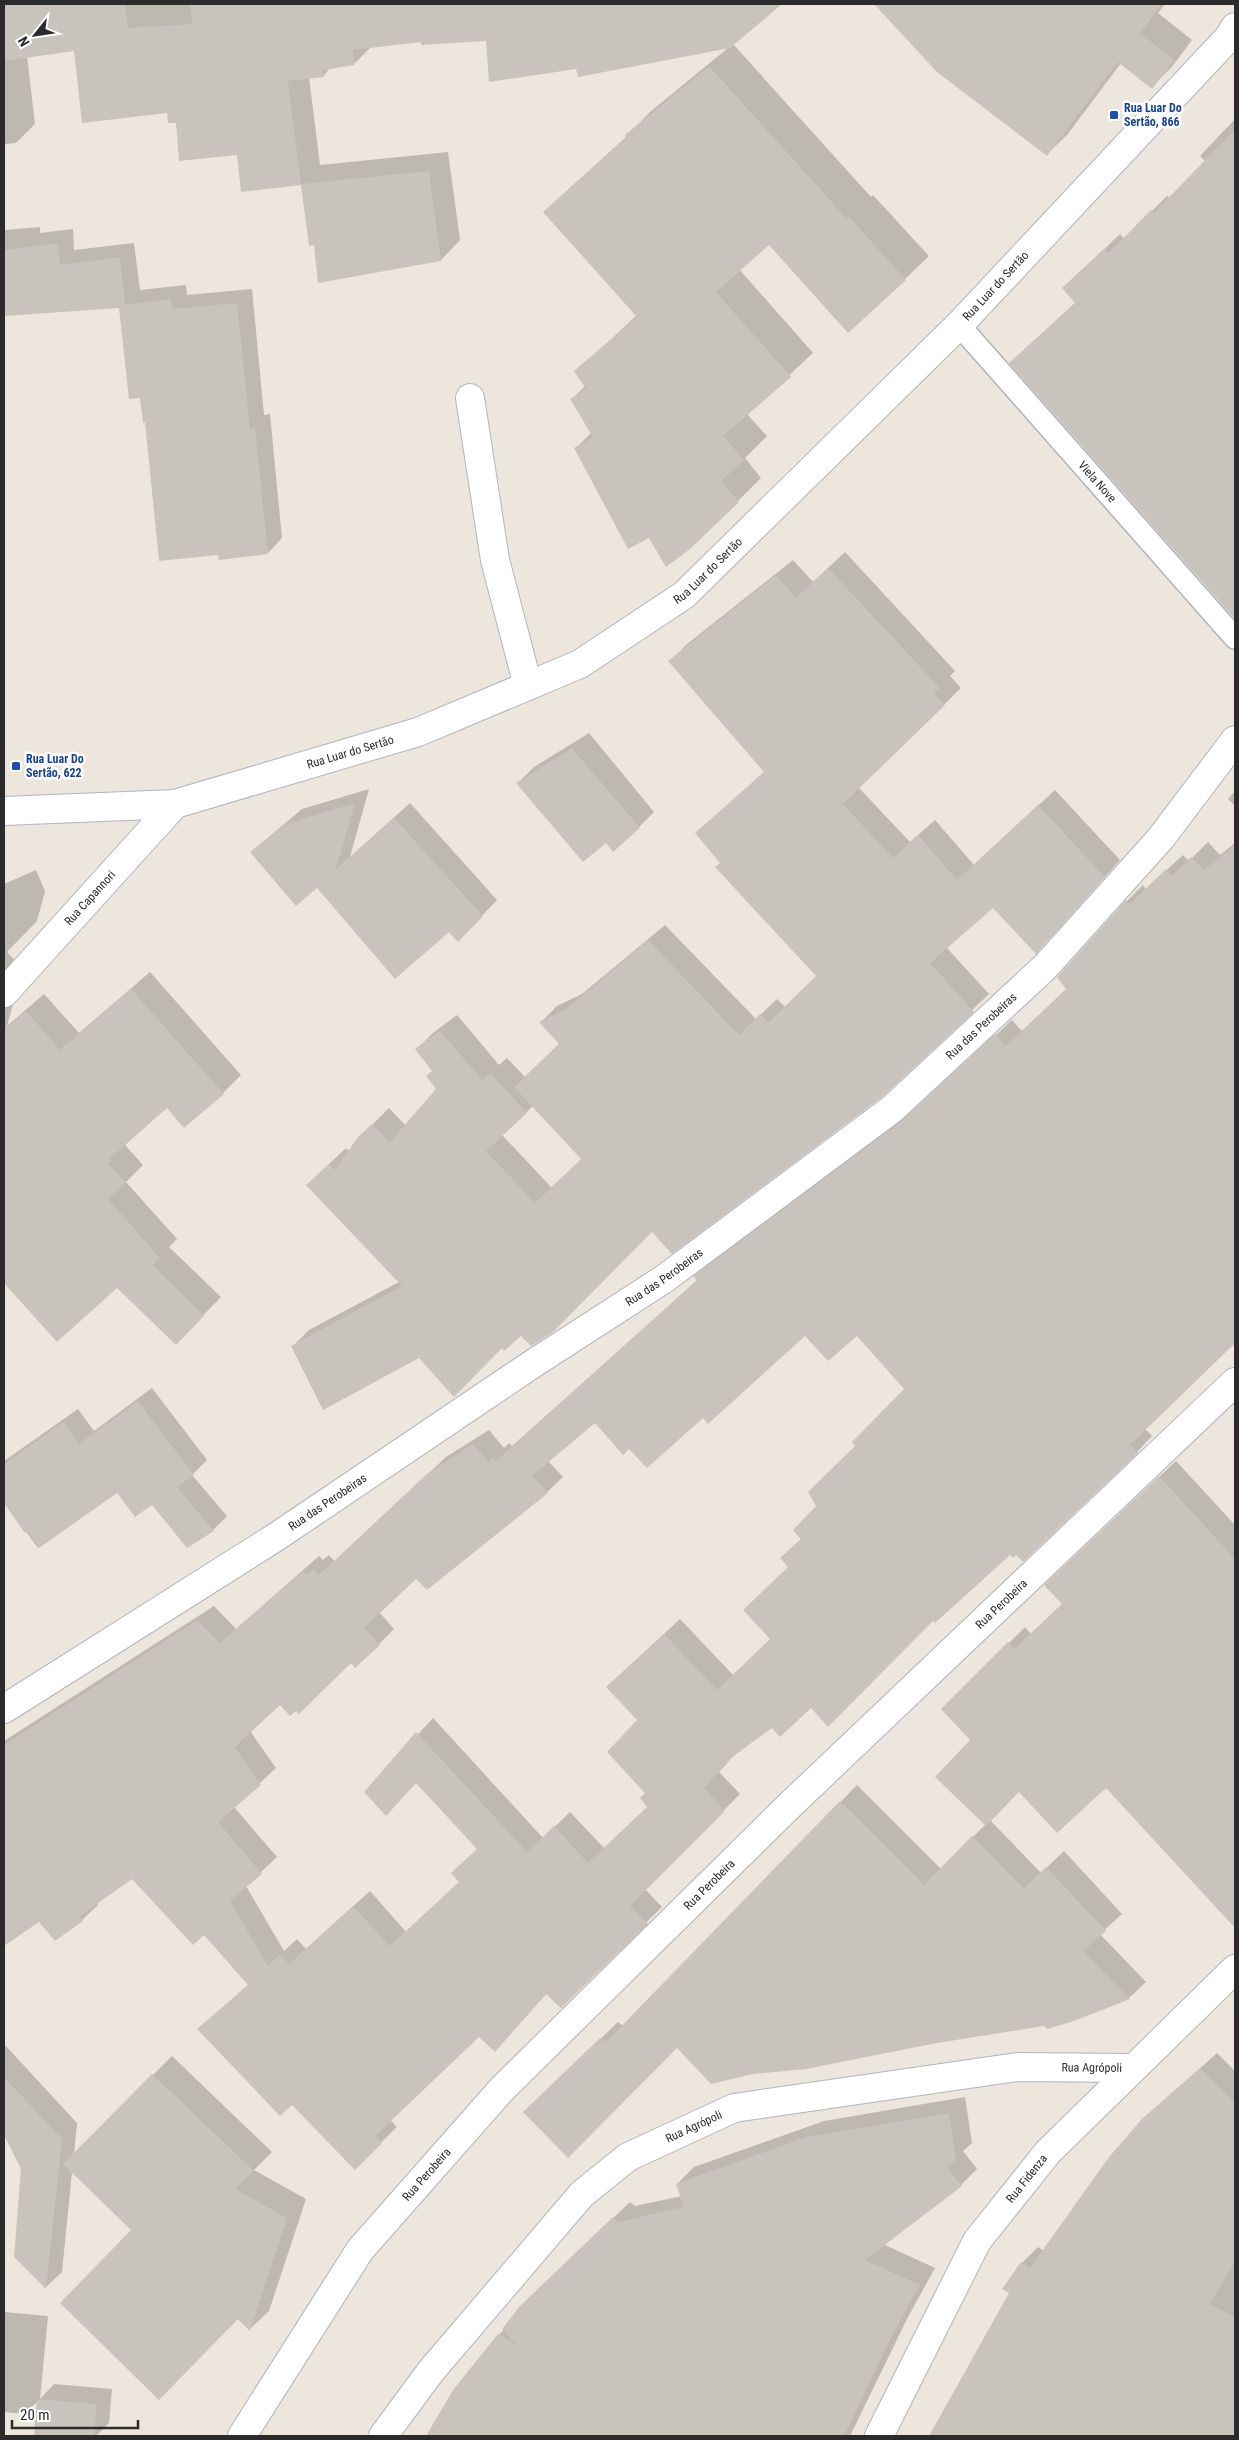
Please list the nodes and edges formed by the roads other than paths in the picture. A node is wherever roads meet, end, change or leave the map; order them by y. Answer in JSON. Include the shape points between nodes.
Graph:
{"nodes":[{"id":1,"x":1235,"y":27,"type":"edge"},
{"id":2,"x":959,"y":325,"type":"junction"},
{"id":3,"x":470,"y":398,"type":"dead end"},
{"id":4,"x":1235,"y":638,"type":"edge"},
{"id":5,"x":528,"y":686,"type":"junction"},
{"id":6,"x":1235,"y":740,"type":"edge"},
{"id":7,"x":175,"y":804,"type":"junction"},
{"id":8,"x":4,"y":811,"type":"edge"},
{"id":9,"x":4,"y":993,"type":"edge"},
{"id":10,"x":1235,"y":1382,"type":"edge"},
{"id":11,"x":4,"y":1709,"type":"edge"},
{"id":12,"x":1235,"y":1969,"type":"edge"},
{"id":13,"x":1133,"y":2068,"type":"junction"},
{"id":14,"x":242,"y":2436,"type":"edge"},
{"id":15,"x":383,"y":2436,"type":"edge"},
{"id":16,"x":879,"y":2436,"type":"edge"}],
"edges":[{"from":1,"to":2,"type":"street","name":"Rua Luar do Sertão"},
{"from":2,"to":4,"type":"lane","name":"Viela Nove"},
{"from":2,"to":5,"type":"street","name":"Rua Luar do Sertão","via":[[684,595],[580,664]]},
{"from":3,"to":5,"type":"street","via":[[494,560]]},
{"from":5,"to":7,"type":"street","name":"Rua Luar do Sertão","via":[[418,732]]},
{"from":6,"to":11,"type":"street","name":"Rua das Perobeiras","via":[[1161,838],[1045,967],[892,1109],[664,1279],[276,1537]]},
{"from":7,"to":8,"type":"street","name":"Rua Luar do Sertão"},
{"from":7,"to":9,"type":"street","name":"Rua Capannori"},
{"from":10,"to":14,"type":"street","name":"Rua Perobeira","via":[[789,1806],[502,2089],[360,2250]]},
{"from":12,"to":13,"type":"street","name":"Rua Fidenza"},
{"from":13,"to":15,"type":"street","name":"Rua Agrópoli","via":[[1017,2067],[734,2108],[628,2157],[582,2194],[431,2371]]},
{"from":13,"to":16,"type":"street","name":"Rua Fidenza","via":[[1048,2152],[978,2241]]}]}
